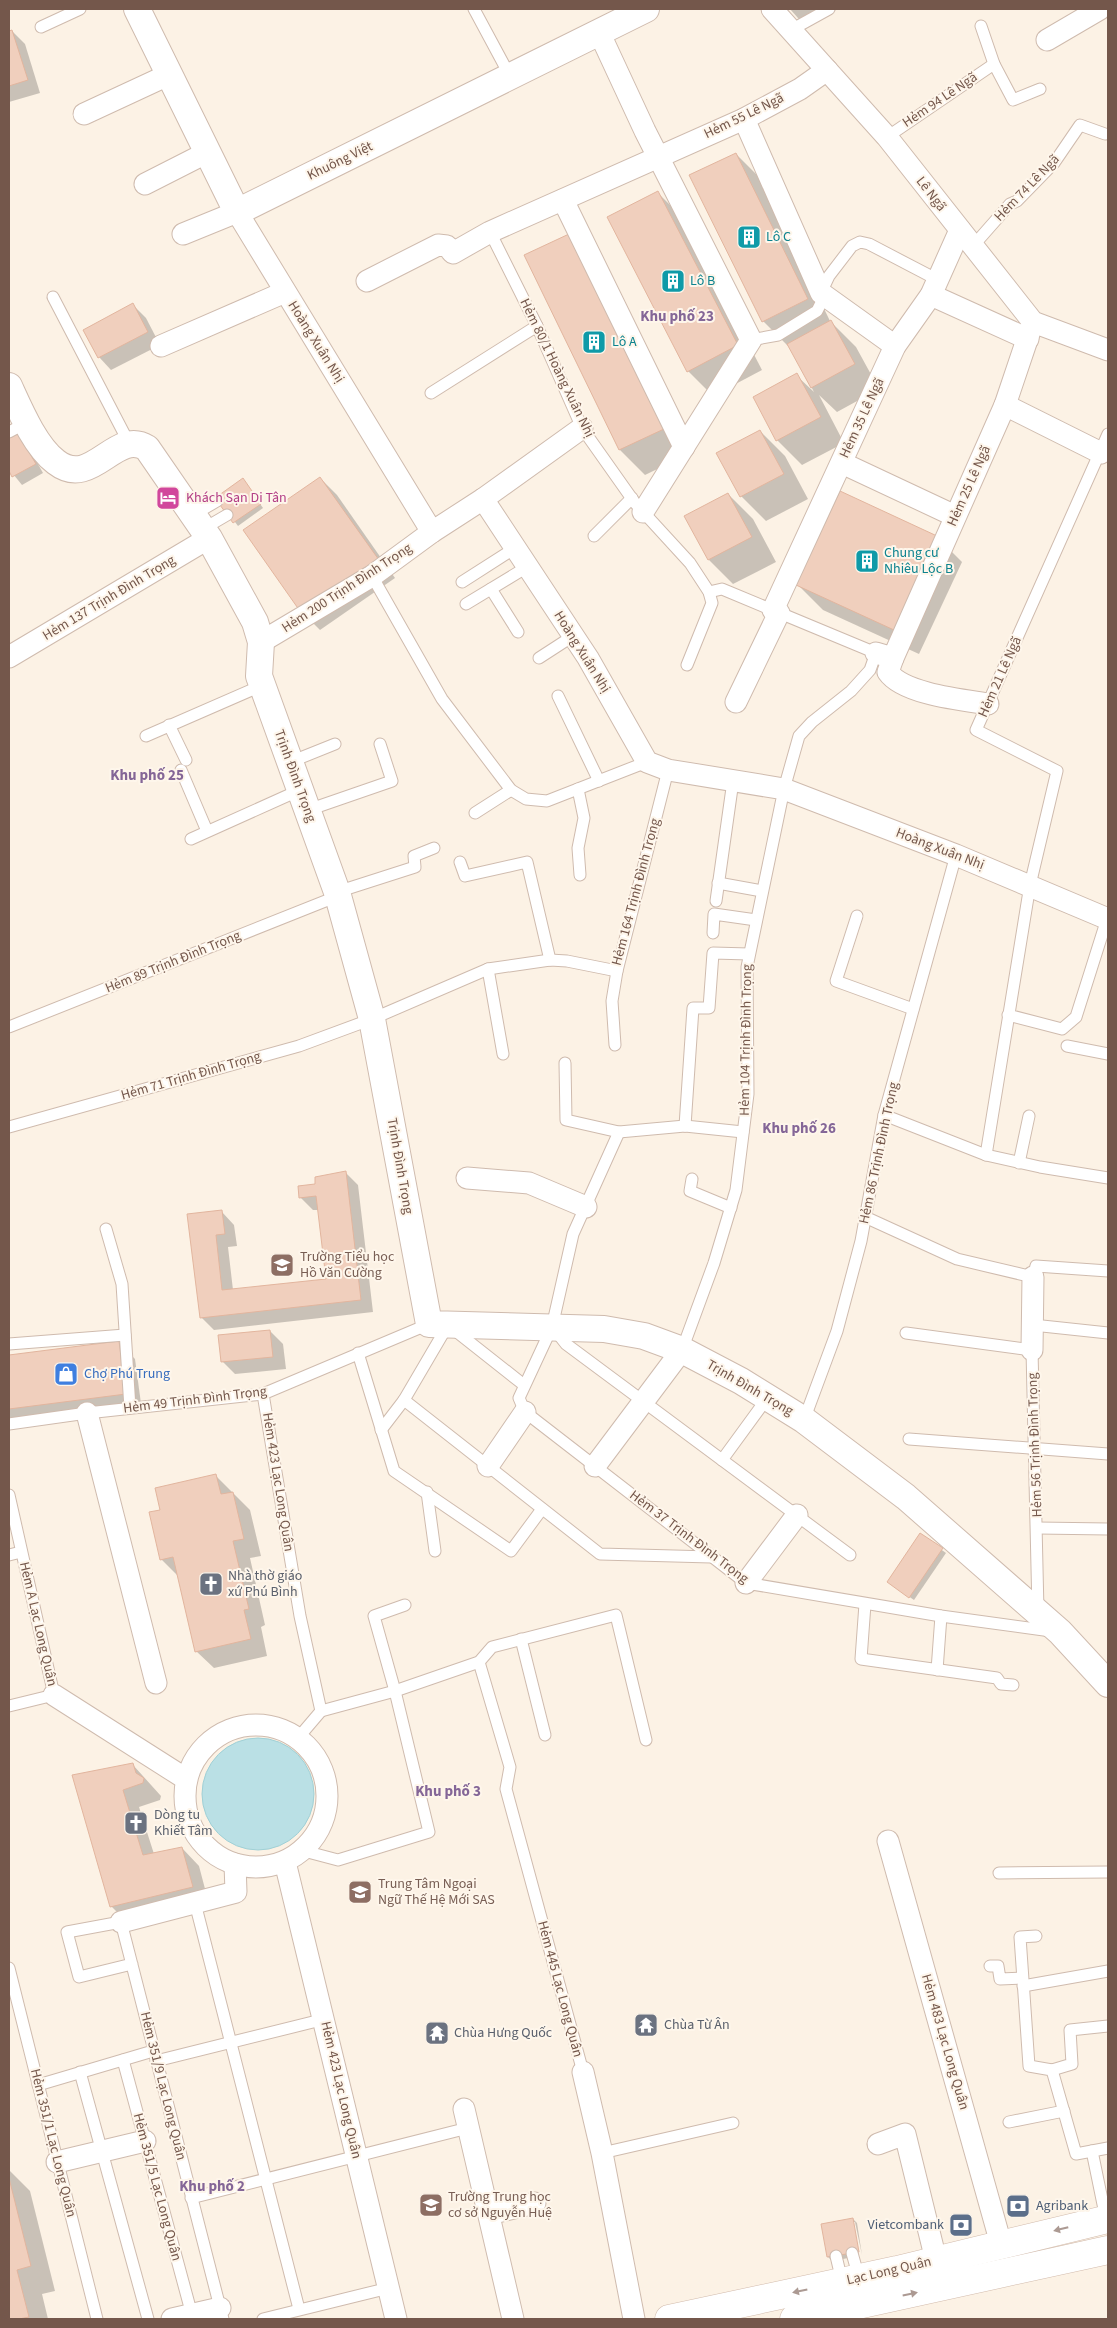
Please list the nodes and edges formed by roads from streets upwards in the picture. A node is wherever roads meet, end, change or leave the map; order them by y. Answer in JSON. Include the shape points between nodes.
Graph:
{"nodes":[{"id":1,"x":137,"y":9,"type":"edge"},
{"id":2,"x":646,"y":9,"type":"edge"},
{"id":3,"x":772,"y":9,"type":"edge"},
{"id":4,"x":1100,"y":9,"type":"edge"},
{"id":5,"x":599,"y":32,"type":"junction"},
{"id":6,"x":1047,"y":40,"type":"dead end"},
{"id":7,"x":827,"y":70,"type":"junction"},
{"id":8,"x":168,"y":75,"type":"junction"},
{"id":9,"x":84,"y":114,"type":"dead end"},
{"id":10,"x":744,"y":119,"type":"junction"},
{"id":11,"x":206,"y":153,"type":"junction"},
{"id":12,"x":658,"y":156,"type":"junction"},
{"id":13,"x":145,"y":184,"type":"dead end"},
{"id":14,"x":563,"y":200,"type":"junction"},
{"id":15,"x":237,"y":212,"type":"junction"},
{"id":16,"x":183,"y":234,"type":"dead end"},
{"id":17,"x":967,"y":238,"type":"junction"},
{"id":18,"x":367,"y":281,"type":"dead end"},
{"id":19,"x":934,"y":287,"type":"junction"},
{"id":20,"x":285,"y":292,"type":"junction"},
{"id":21,"x":1030,"y":330,"type":"junction"},
{"id":22,"x":161,"y":346,"type":"dead end"},
{"id":23,"x":895,"y":346,"type":"junction"},
{"id":24,"x":1108,"y":350,"type":"edge"},
{"id":25,"x":9,"y":386,"type":"edge"},
{"id":26,"x":1005,"y":404,"type":"junction"},
{"id":27,"x":18,"y":427,"type":"edge"},
{"id":28,"x":582,"y":428,"type":"road end"},
{"id":29,"x":1105,"y":443,"type":"edge"},
{"id":30,"x":684,"y":447,"type":"junction"},
{"id":31,"x":842,"y":463,"type":"junction"},
{"id":32,"x":482,"y":499,"type":"junction"},
{"id":33,"x":638,"y":505,"type":"road end"},
{"id":34,"x":955,"y":516,"type":"junction"},
{"id":35,"x":201,"y":528,"type":"junction"},
{"id":36,"x":432,"y":532,"type":"junction"},
{"id":37,"x":261,"y":642,"type":"junction"},
{"id":38,"x":9,"y":657,"type":"edge"},
{"id":39,"x":736,"y":702,"type":"dead end"},
{"id":40,"x":988,"y":704,"type":"road end"},
{"id":41,"x":1108,"y":919,"type":"edge"},
{"id":42,"x":467,"y":1178,"type":"dead end"},
{"id":43,"x":586,"y":1207,"type":"road end"},
{"id":44,"x":1033,"y":1277,"type":"road end"},
{"id":45,"x":682,"y":1350,"type":"junction"},
{"id":46,"x":1032,"y":1350,"type":"road end"},
{"id":47,"x":525,"y":1412,"type":"road end"},
{"id":48,"x":87,"y":1413,"type":"road end"},
{"id":49,"x":488,"y":1466,"type":"road end"},
{"id":50,"x":596,"y":1466,"type":"road end"},
{"id":51,"x":797,"y":1515,"type":"road end"},
{"id":52,"x":746,"y":1583,"type":"road end"},
{"id":53,"x":156,"y":1683,"type":"dead end"},
{"id":54,"x":1108,"y":1684,"type":"edge"},
{"id":55,"x":54,"y":1695,"type":"road end"},
{"id":56,"x":186,"y":1780,"type":"junction"},
{"id":57,"x":888,"y":1841,"type":"dead end"},
{"id":58,"x":285,"y":1862,"type":"junction"},
{"id":59,"x":236,"y":1864,"type":"junction"},
{"id":60,"x":122,"y":1922,"type":"road end"},
{"id":61,"x":582,"y":2072,"type":"road end"},
{"id":62,"x":466,"y":2118,"type":"road end"},
{"id":63,"x":144,"y":2141,"type":"road end"},
{"id":64,"x":878,"y":2144,"type":"dead end"},
{"id":65,"x":57,"y":2162,"type":"road end"},
{"id":66,"x":535,"y":2203,"type":"dead end"},
{"id":67,"x":489,"y":2214,"type":"junction"},
{"id":68,"x":1107,"y":2219,"type":"edge"},
{"id":69,"x":1002,"y":2244,"type":"junction"},
{"id":70,"x":1108,"y":2250,"type":"edge"},
{"id":71,"x":936,"y":2260,"type":"junction"},
{"id":72,"x":850,"y":2269,"type":"junction"},
{"id":73,"x":871,"y":2302,"type":"junction"},
{"id":74,"x":222,"y":2314,"type":"edge"},
{"id":75,"x":182,"y":2317,"type":"edge"},
{"id":76,"x":396,"y":2319,"type":"edge"},
{"id":77,"x":513,"y":2319,"type":"edge"},
{"id":78,"x":634,"y":2319,"type":"edge"},
{"id":79,"x":670,"y":2319,"type":"edge"},
{"id":80,"x":794,"y":2319,"type":"edge"}],
"edges":[{"from":1,"to":8,"type":"street"},
{"from":2,"to":5,"type":"street","name":"Khuông Việt"},
{"from":3,"to":7,"type":"street","name":"Lê Ngã"},
{"from":4,"to":6,"type":"street"},
{"from":5,"to":12,"type":"street"},
{"from":5,"to":15,"type":"street","name":"Khuông Việt"},
{"from":7,"to":10,"type":"street","name":"Hẻm 55 Lê Ngã","via":[[800,89]]},
{"from":7,"to":17,"type":"street","name":"Lê Ngã","via":[[887,137]]},
{"from":8,"to":9,"type":"street"},
{"from":8,"to":11,"type":"street"},
{"from":10,"to":12,"type":"street","name":"Hẻm 55 Lê Ngã"},
{"from":10,"to":23,"type":"street","via":[[821,294]]},
{"from":11,"to":13,"type":"street"},
{"from":11,"to":15,"type":"street"},
{"from":12,"to":14,"type":"street","name":"Hẻm 55 Lê Ngã"},
{"from":12,"to":30,"type":"street","via":[[751,340]]},
{"from":14,"to":18,"type":"street","name":"Hẻm 55 Lê Ngã","via":[[490,232],[454,253],[447,246],[438,245]]},
{"from":14,"to":30,"type":"street"},
{"from":15,"to":16,"type":"street"},
{"from":15,"to":20,"type":"street","name":"Hoàng Xuân Nhị"},
{"from":17,"to":19,"type":"street","name":"Hẻm 35 Lê Ngã"},
{"from":17,"to":21,"type":"street","name":"Lê Ngã"},
{"from":19,"to":21,"type":"street"},
{"from":19,"to":23,"type":"street","name":"Hẻm 35 Lê Ngã"},
{"from":20,"to":22,"type":"street"},
{"from":20,"to":36,"type":"street","name":"Hoàng Xuân Nhị"},
{"from":21,"to":24,"type":"street"},
{"from":21,"to":26,"type":"street","name":"Hẻm 25 Lê Ngã"},
{"from":23,"to":31,"type":"street","name":"Hẻm 35 Lê Ngã"},
{"from":25,"to":27,"type":"street"},
{"from":26,"to":29,"type":"street"},
{"from":26,"to":34,"type":"street","name":"Hẻm 25 Lê Ngã"},
{"from":27,"to":35,"type":"street","name":"Trịnh Đình Trọng","via":[[66,468],[89,467],[129,443],[139,443],[147,448]]},
{"from":28,"to":32,"type":"street"},
{"from":30,"to":33,"type":"street"},
{"from":31,"to":34,"type":"street"},
{"from":31,"to":39,"type":"street","name":"Hẻm 35 Lê Ngã"},
{"from":32,"to":36,"type":"street"},
{"from":32,"to":41,"type":"street","name":"Hoàng Xuân Nhị","via":[[573,636],[647,762],[668,770],[784,789],[956,855]]},
{"from":34,"to":40,"type":"street","name":"Hẻm 25 Lê Ngã","via":[[884,655],[888,672],[894,680],[940,697]]},
{"from":35,"to":37,"type":"street","name":"Trịnh Đình Trọng","via":[[255,622]]},
{"from":35,"to":38,"type":"street","name":"Hẻm 137 Trịnh Đình Trọng"},
{"from":36,"to":37,"type":"street","name":"Hẻm 200 Trịnh Đình Trọng","via":[[372,576]]},
{"from":37,"to":45,"type":"street","name":"Trịnh Đình Trọng","via":[[259,676],[337,894],[372,1019],[439,1325],[625,1332]]},
{"from":42,"to":43,"type":"street","via":[[529,1183]]},
{"from":44,"to":46,"type":"street","name":"Hẻm 56 Trịnh Đình Trọng"},
{"from":45,"to":50,"type":"street","name":"Hẻm 104 Trịnh Đình Trọng"},
{"from":45,"to":54,"type":"street","name":"Trịnh Đình Trọng","via":[[804,1420],[906,1497],[936,1529],[1060,1632]]},
{"from":47,"to":49,"type":"street"},
{"from":48,"to":53,"type":"street"},
{"from":51,"to":52,"type":"street"},
{"from":55,"to":56,"type":"street"},
{"from":56,"to":58,"type":"street","via":[[202,1748],[231,1729],[248,1724],[266,1725],[283,1729],[298,1738],[314,1753],[324,1772],[328,1793],[326,1814],[304,1851]]},
{"from":56,"to":59,"type":"street","via":[[185,1801],[197,1834],[216,1855]]},
{"from":57,"to":69,"type":"street","name":"Hẻm 483 Lạc Long Quân"},
{"from":58,"to":59,"type":"street","via":[[252,1868]]},
{"from":58,"to":76,"type":"street","name":"Hẻm 423 Lạc Long Quân"},
{"from":59,"to":60,"type":"street","via":[[236,1892]]},
{"from":61,"to":78,"type":"street","name":"Hẻm 445 Lạc Long Quân","via":[[602,2153]]},
{"from":62,"to":67,"type":"street"},
{"from":63,"to":65,"type":"street"},
{"from":64,"to":71,"type":"street","via":[[905,2134]]},
{"from":66,"to":67,"type":"street"},
{"from":67,"to":77,"type":"street"},
{"from":68,"to":69,"type":"main road","name":"Lạc Long Quân","one_way":true},
{"from":69,"to":71,"type":"main road","name":"Lạc Long Quân"},
{"from":73,"to":70,"type":"main road","name":"Lạc Long Quân","one_way":true},
{"from":71,"to":72,"type":"main road","name":"Lạc Long Quân"},
{"from":72,"to":73,"type":"street"},
{"from":72,"to":79,"type":"main road","name":"Lạc Long Quân","one_way":true},
{"from":73,"to":80,"type":"main road","name":"Lạc Long Quân"},
{"from":74,"to":75,"type":"street"}]}
